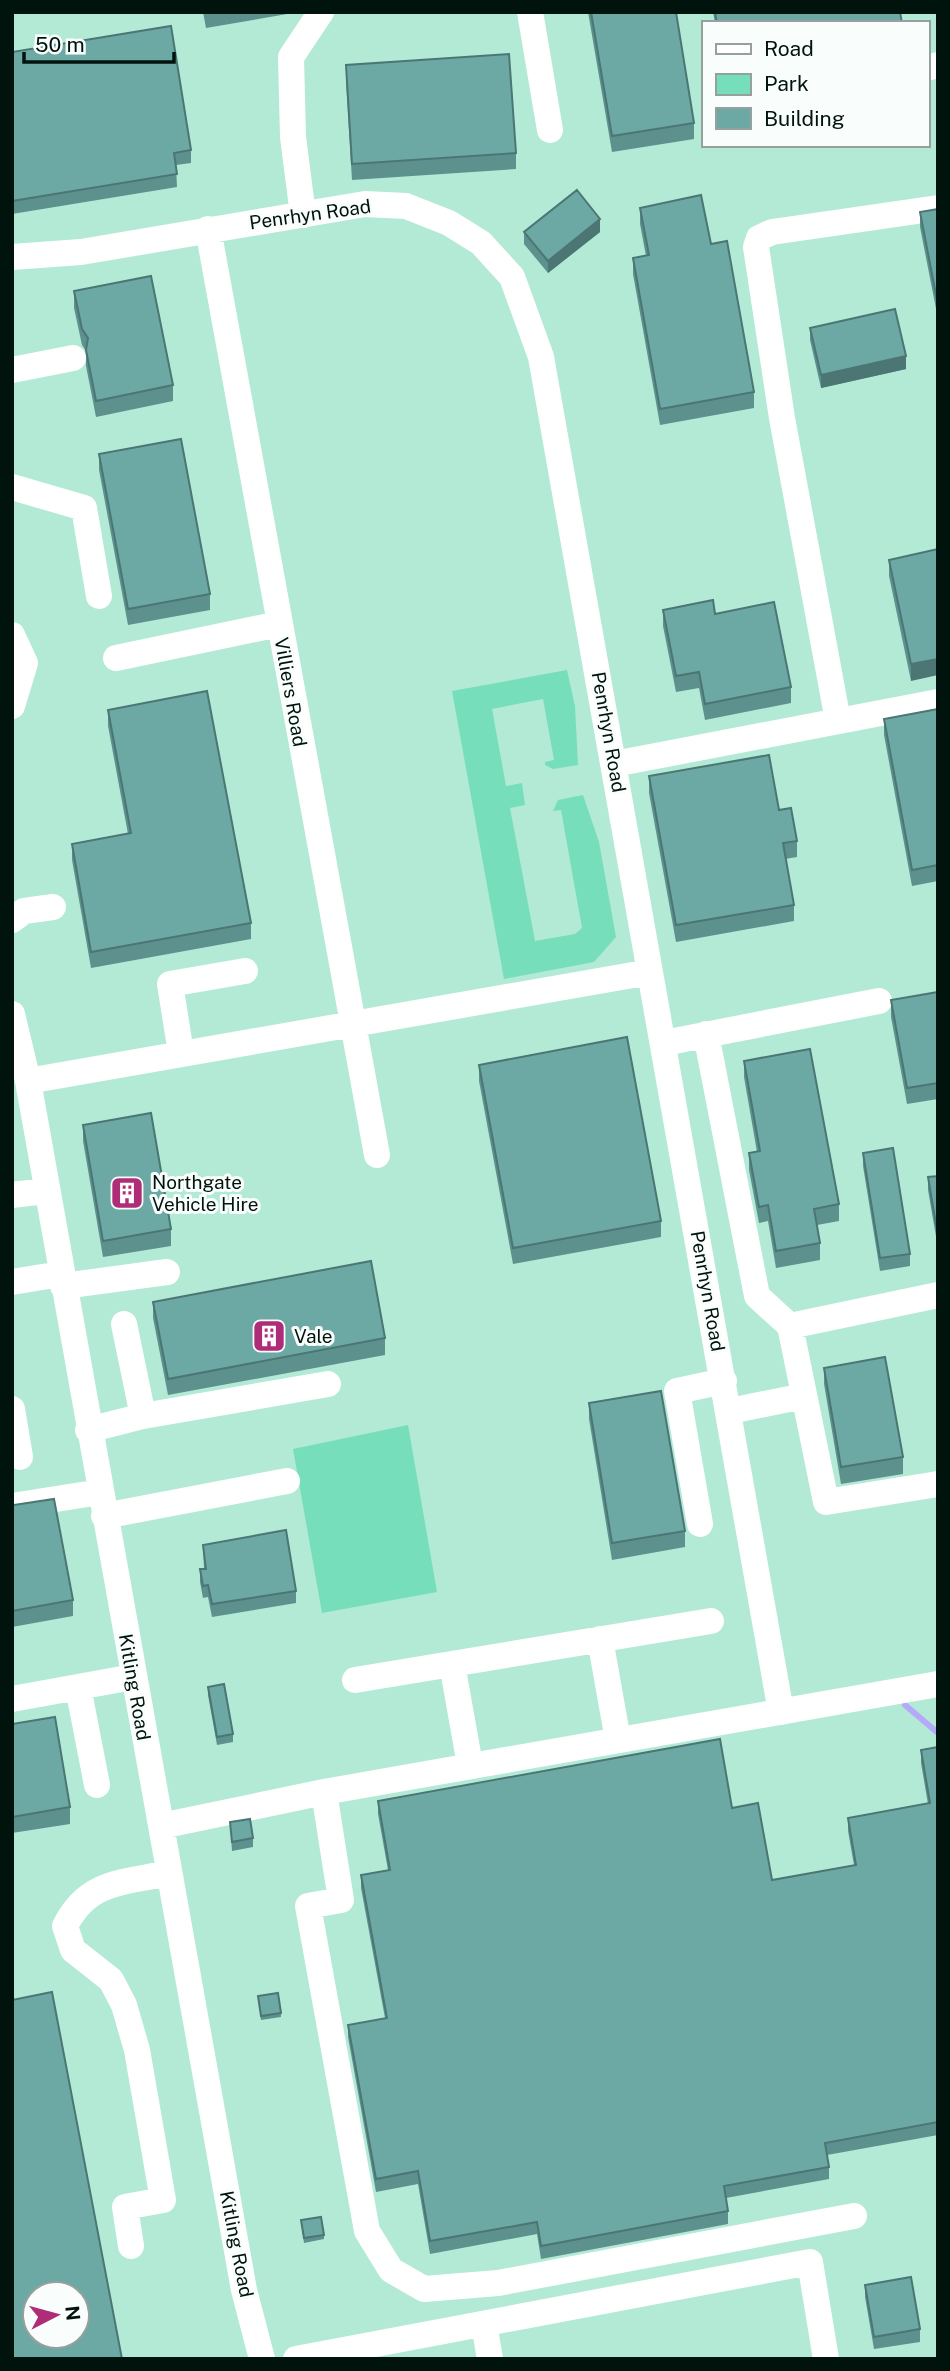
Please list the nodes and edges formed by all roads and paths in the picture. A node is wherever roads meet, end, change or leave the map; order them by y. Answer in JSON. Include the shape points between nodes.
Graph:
{"nodes":[{"id":1,"x":321,"y":12,"type":"edge"},
{"id":2,"x":530,"y":12,"type":"edge"},
{"id":3,"x":550,"y":130,"type":"dead end"},
{"id":4,"x":938,"y":208,"type":"edge"},
{"id":5,"x":303,"y":215,"type":"junction"},
{"id":6,"x":208,"y":229,"type":"junction"},
{"id":7,"x":12,"y":257,"type":"edge"},
{"id":8,"x":73,"y":358,"type":"dead end"},
{"id":9,"x":12,"y":370,"type":"edge"},
{"id":10,"x":12,"y":487,"type":"edge"},
{"id":11,"x":99,"y":596,"type":"dead end"},
{"id":12,"x":279,"y":624,"type":"junction"},
{"id":13,"x":12,"y":635,"type":"edge"},
{"id":14,"x":116,"y":658,"type":"dead end"},
{"id":15,"x":938,"y":702,"type":"edge"},
{"id":16,"x":12,"y":706,"type":"edge"},
{"id":17,"x":838,"y":721,"type":"junction"},
{"id":18,"x":614,"y":764,"type":"junction"},
{"id":19,"x":53,"y":907,"type":"dead end"},
{"id":20,"x":12,"y":920,"type":"edge"},
{"id":21,"x":244,"y":971,"type":"dead end"},
{"id":22,"x":650,"y":972,"type":"junction"},
{"id":23,"x":879,"y":1001,"type":"dead end"},
{"id":24,"x":12,"y":1014,"type":"edge"},
{"id":25,"x":352,"y":1025,"type":"junction"},
{"id":26,"x":706,"y":1034,"type":"junction"},
{"id":27,"x":664,"y":1043,"type":"junction"},
{"id":28,"x":181,"y":1053,"type":"junction"},
{"id":29,"x":27,"y":1081,"type":"junction"},
{"id":30,"x":377,"y":1154,"type":"dead end"},
{"id":31,"x":46,"y":1191,"type":"junction"},
{"id":32,"x":12,"y":1195,"type":"edge"},
{"id":33,"x":167,"y":1272,"type":"dead end"},
{"id":34,"x":61,"y":1280,"type":"junction"},
{"id":35,"x":12,"y":1282,"type":"edge"},
{"id":36,"x":938,"y":1295,"type":"edge"},
{"id":37,"x":124,"y":1324,"type":"dead end"},
{"id":38,"x":790,"y":1326,"type":"junction"},
{"id":39,"x":724,"y":1381,"type":"junction"},
{"id":40,"x":328,"y":1384,"type":"dead end"},
{"id":41,"x":804,"y":1396,"type":"junction"},
{"id":42,"x":12,"y":1409,"type":"edge"},
{"id":43,"x":730,"y":1411,"type":"junction"},
{"id":44,"x":143,"y":1416,"type":"junction"},
{"id":45,"x":88,"y":1430,"type":"junction"},
{"id":46,"x":20,"y":1457,"type":"dead end"},
{"id":47,"x":288,"y":1481,"type":"dead end"},
{"id":48,"x":938,"y":1484,"type":"edge"},
{"id":49,"x":102,"y":1504,"type":"junction"},
{"id":50,"x":12,"y":1506,"type":"edge"},
{"id":51,"x":700,"y":1524,"type":"dead end"},
{"id":52,"x":711,"y":1621,"type":"dead end"},
{"id":53,"x":600,"y":1639,"type":"junction"},
{"id":54,"x":452,"y":1664,"type":"junction"},
{"id":55,"x":133,"y":1677,"type":"junction"},
{"id":56,"x":355,"y":1680,"type":"dead end"},
{"id":57,"x":938,"y":1684,"type":"edge"},
{"id":58,"x":78,"y":1687,"type":"junction"},
{"id":59,"x":12,"y":1699,"type":"edge"},
{"id":60,"x":781,"y":1712,"type":"junction"},
{"id":61,"x":618,"y":1740,"type":"junction"},
{"id":62,"x":470,"y":1765,"type":"junction"},
{"id":63,"x":97,"y":1785,"type":"dead end"},
{"id":64,"x":324,"y":1792,"type":"junction"},
{"id":65,"x":161,"y":1826,"type":"junction"},
{"id":66,"x":169,"y":1873,"type":"junction"},
{"id":67,"x":854,"y":2216,"type":"dead end"},
{"id":68,"x":131,"y":2246,"type":"dead end"},
{"id":69,"x":484,"y":2325,"type":"junction"},
{"id":70,"x":262,"y":2359,"type":"edge"},
{"id":71,"x":296,"y":2359,"type":"edge"},
{"id":72,"x":490,"y":2359,"type":"edge"},
{"id":73,"x":826,"y":2359,"type":"edge"}],
"edges":[{"from":1,"to":5,"type":"street","via":[[291,57],[293,137]]},
{"from":2,"to":3,"type":"street"},
{"from":4,"to":17,"type":"street","via":[[772,232],[759,238],[756,247],[782,418]]},
{"from":5,"to":6,"type":"street","name":"Penrhyn Road"},
{"from":5,"to":18,"type":"street","name":"Penrhyn Road","via":[[365,204],[406,206],[449,223],[481,243],[512,277],[541,357]]},
{"from":6,"to":7,"type":"street","name":"Penrhyn Road","via":[[81,251]]},
{"from":6,"to":12,"type":"street","name":"Villiers Road"},
{"from":8,"to":9,"type":"street"},
{"from":10,"to":11,"type":"street","via":[[83,508]]},
{"from":12,"to":14,"type":"street"},
{"from":12,"to":25,"type":"street","name":"Villiers Road"},
{"from":13,"to":16,"type":"street","via":[[25,663]]},
{"from":15,"to":17,"type":"street"},
{"from":17,"to":18,"type":"street"},
{"from":18,"to":22,"type":"street","name":"Penrhyn Road"},
{"from":19,"to":20,"type":"street","via":[[24,911]]},
{"from":21,"to":28,"type":"street","via":[[170,984]]},
{"from":22,"to":25,"type":"street"},
{"from":22,"to":27,"type":"street","name":"Penrhyn Road"},
{"from":23,"to":26,"type":"street"},
{"from":24,"to":29,"type":"street","name":"Kitling Road"},
{"from":25,"to":28,"type":"street"},
{"from":25,"to":30,"type":"street","name":"Villiers Road"},
{"from":26,"to":27,"type":"street"},
{"from":26,"to":38,"type":"street","via":[[757,1296]]},
{"from":27,"to":39,"type":"street","name":"Penrhyn Road"},
{"from":28,"to":29,"type":"street"},
{"from":29,"to":31,"type":"street","name":"Kitling Road"},
{"from":31,"to":32,"type":"street"},
{"from":31,"to":34,"type":"street","name":"Kitling Road"},
{"from":33,"to":34,"type":"street"},
{"from":34,"to":35,"type":"street"},
{"from":34,"to":45,"type":"street","name":"Kitling Road"},
{"from":36,"to":38,"type":"street"},
{"from":37,"to":44,"type":"street"},
{"from":38,"to":41,"type":"street"},
{"from":39,"to":43,"type":"street","name":"Penrhyn Road"},
{"from":39,"to":51,"type":"street","via":[[677,1391]]},
{"from":40,"to":44,"type":"street"},
{"from":41,"to":43,"type":"street"},
{"from":41,"to":48,"type":"street","via":[[826,1502]]},
{"from":42,"to":46,"type":"street"},
{"from":43,"to":60,"type":"street","name":"Penrhyn Road"},
{"from":44,"to":45,"type":"street"},
{"from":45,"to":49,"type":"street","name":"Kitling Road"},
{"from":47,"to":49,"type":"street"},
{"from":49,"to":50,"type":"street"},
{"from":49,"to":55,"type":"street","name":"Kitling Road"},
{"from":52,"to":53,"type":"street"},
{"from":53,"to":54,"type":"street"},
{"from":53,"to":61,"type":"street"},
{"from":54,"to":56,"type":"street"},
{"from":54,"to":62,"type":"street"},
{"from":55,"to":58,"type":"street"},
{"from":55,"to":65,"type":"street","name":"Kitling Road"},
{"from":57,"to":60,"type":"street"},
{"from":58,"to":59,"type":"street"},
{"from":58,"to":63,"type":"street"},
{"from":60,"to":61,"type":"street"},
{"from":61,"to":62,"type":"street"},
{"from":62,"to":64,"type":"street"},
{"from":64,"to":65,"type":"street"},
{"from":64,"to":67,"type":"street","via":[[341,1900],[308,1906],[367,2231],[391,2270],[424,2289],[498,2283]]},
{"from":65,"to":66,"type":"street","name":"Kitling Road"},
{"from":66,"to":68,"type":"street","via":[[95,1889],[73,1910],[65,1926],[73,1950],[111,1980],[137,2050],[163,2200],[125,2207]]},
{"from":66,"to":70,"type":"street","name":"Kitling Road","via":[[244,2290]]},
{"from":69,"to":71,"type":"street"},
{"from":69,"to":72,"type":"street"},
{"from":69,"to":73,"type":"street","via":[[810,2262]]}]}
